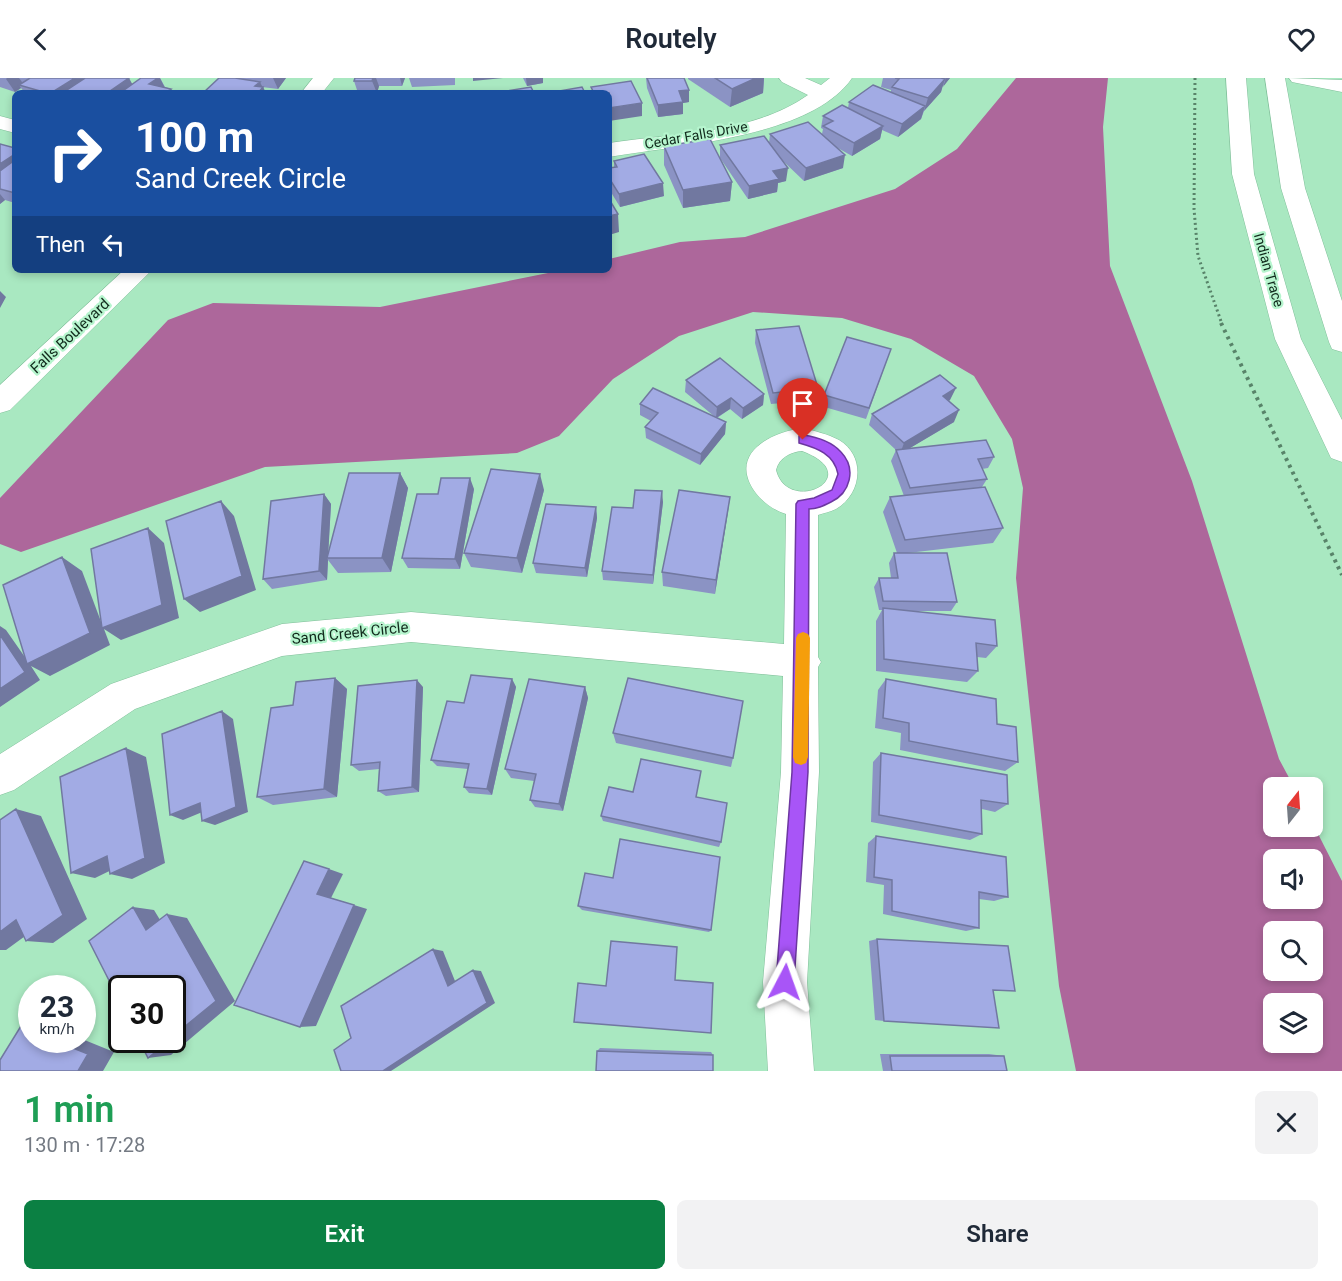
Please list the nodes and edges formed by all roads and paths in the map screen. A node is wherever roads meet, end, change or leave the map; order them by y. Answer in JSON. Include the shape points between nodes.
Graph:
{"nodes":[{"id":1,"x":324,"y":78,"type":"edge"},
{"id":2,"x":789,"y":78,"type":"edge"},
{"id":3,"x":842,"y":78,"type":"edge"},
{"id":4,"x":1196,"y":78,"type":"edge"},
{"id":5,"x":1236,"y":78,"type":"edge"},
{"id":6,"x":1275,"y":78,"type":"edge"},
{"id":7,"x":1299,"y":78,"type":"edge"},
{"id":8,"x":1342,"y":86,"type":"edge"},
{"id":9,"x":314,"y":90,"type":"edge"},
{"id":10,"x":823,"y":94,"type":"junction"},
{"id":11,"x":612,"y":150,"type":"edge"},
{"id":12,"x":136,"y":273,"type":"edge"},
{"id":13,"x":1342,"y":342,"type":"edge"},
{"id":14,"x":0,"y":402,"type":"edge"},
{"id":15,"x":1342,"y":450,"type":"edge"},
{"id":16,"x":802,"y":504,"type":"dead end"},
{"id":17,"x":1342,"y":575,"type":"edge"},
{"id":18,"x":803,"y":662,"type":"junction"},
{"id":19,"x":0,"y":776,"type":"edge"},
{"id":20,"x":791,"y":1071,"type":"edge"}],
"edges":[{"from":1,"to":9,"type":"street"},
{"from":2,"to":10,"type":"street"},
{"from":3,"to":10,"type":"street","name":"Cedar Falls Drive"},
{"from":4,"to":17,"type":"path","via":[[1194,208],[1198,256],[1220,321]]},
{"from":5,"to":15,"type":"street","name":"Indian Trace","via":[[1243,174],[1288,339]]},
{"from":6,"to":13,"type":"street","via":[[1293,188]]},
{"from":7,"to":8,"type":"street"},
{"from":10,"to":11,"type":"street","name":"Cedar Falls Drive","via":[[791,114],[736,130]]},
{"from":12,"to":14,"type":"street","name":"Falls Boulevard"},
{"from":16,"to":18,"type":"street"},
{"from":18,"to":19,"type":"street","name":"Sand Creek Circle","via":[[411,627],[282,640],[124,696]]},
{"from":18,"to":20,"type":"street","via":[[800,772],[785,982]]}]}
